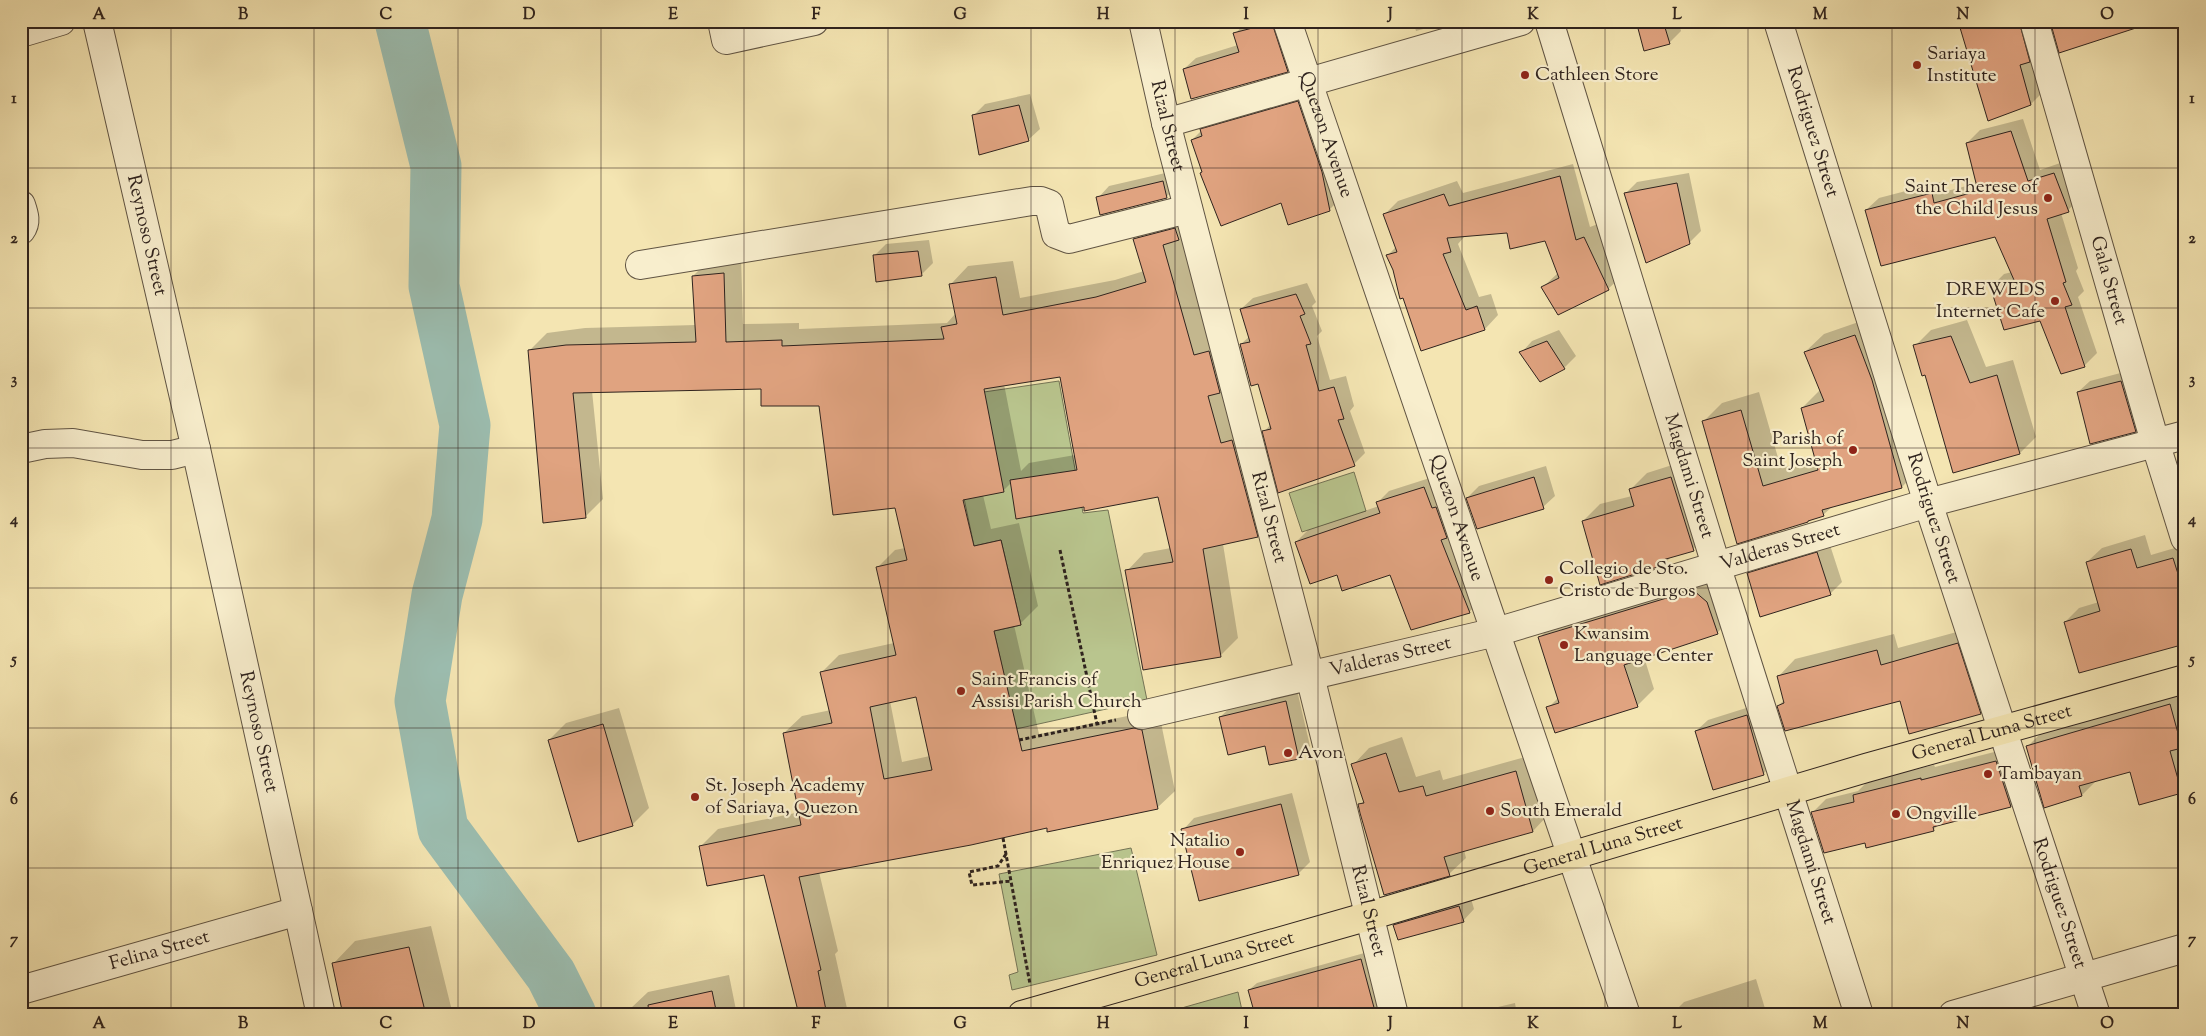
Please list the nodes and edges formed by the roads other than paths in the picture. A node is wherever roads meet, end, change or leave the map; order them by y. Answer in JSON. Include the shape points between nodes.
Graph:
{"nodes":[{"id":1,"x":61,"y":21,"type":"edge"},
{"id":2,"x":97,"y":21,"type":"edge"},
{"id":3,"x":722,"y":21,"type":"edge"},
{"id":4,"x":814,"y":21,"type":"edge"},
{"id":5,"x":1143,"y":21,"type":"edge"},
{"id":6,"x":1287,"y":21,"type":"edge"},
{"id":7,"x":1521,"y":21,"type":"edge"},
{"id":8,"x":1549,"y":21,"type":"edge"},
{"id":9,"x":1778,"y":21,"type":"edge"},
{"id":10,"x":2034,"y":21,"type":"edge"},
{"id":11,"x":21,"y":33,"type":"edge"},
{"id":12,"x":1309,"y":82,"type":"junction"},
{"id":13,"x":1166,"y":123,"type":"junction"},
{"id":14,"x":21,"y":206,"type":"edge"},
{"id":15,"x":1188,"y":209,"type":"junction"},
{"id":16,"x":21,"y":230,"type":"edge"},
{"id":17,"x":640,"y":265,"type":"dead end"},
{"id":18,"x":2185,"y":435,"type":"edge"},
{"id":19,"x":2155,"y":442,"type":"junction"},
{"id":20,"x":21,"y":449,"type":"edge"},
{"id":21,"x":196,"y":449,"type":"junction"},
{"id":22,"x":1928,"y":503,"type":"junction"},
{"id":23,"x":2185,"y":538,"type":"edge"},
{"id":24,"x":1716,"y":565,"type":"junction"},
{"id":25,"x":1496,"y":632,"type":"junction"},
{"id":26,"x":1310,"y":676,"type":"junction"},
{"id":27,"x":2185,"y":679,"type":"edge"},
{"id":28,"x":1142,"y":715,"type":"road end"},
{"id":29,"x":2003,"y":730,"type":"junction"},
{"id":30,"x":1789,"y":791,"type":"junction"},
{"id":31,"x":1570,"y":856,"type":"junction"},
{"id":32,"x":298,"y":911,"type":"junction"},
{"id":33,"x":1369,"y":916,"type":"junction"},
{"id":34,"x":2185,"y":948,"type":"edge"},
{"id":35,"x":2084,"y":977,"type":"junction"},
{"id":36,"x":21,"y":990,"type":"edge"},
{"id":37,"x":1028,"y":1013,"type":"edge"},
{"id":38,"x":321,"y":1015,"type":"edge"},
{"id":39,"x":1394,"y":1015,"type":"edge"},
{"id":40,"x":1626,"y":1015,"type":"edge"},
{"id":41,"x":1860,"y":1015,"type":"edge"},
{"id":42,"x":1953,"y":1015,"type":"edge"},
{"id":43,"x":2096,"y":1015,"type":"edge"}],
"edges":[{"from":1,"to":11,"type":"street"},
{"from":2,"to":21,"type":"street","name":"Reynoso Street"},
{"from":3,"to":4,"type":"street","via":[[726,40]]},
{"from":5,"to":13,"type":"street","name":"Rizal Street"},
{"from":6,"to":12,"type":"street","name":"Quezon Avenue"},
{"from":7,"to":12,"type":"street"},
{"from":8,"to":24,"type":"street","name":"Magdami Street"},
{"from":9,"to":22,"type":"street","name":"Rodriguez Street"},
{"from":10,"to":19,"type":"street","name":"Gala Street"},
{"from":12,"to":13,"type":"street"},
{"from":12,"to":25,"type":"street","name":"Quezon Avenue"},
{"from":13,"to":15,"type":"street","name":"Rizal Street"},
{"from":14,"to":16,"type":"street","via":[[25,218]]},
{"from":15,"to":17,"type":"street","via":[[1069,239],[1056,234],[1049,204],[1032,201]]},
{"from":15,"to":26,"type":"street","name":"Rizal Street"},
{"from":18,"to":19,"type":"street","name":"Valderas Street"},
{"from":19,"to":22,"type":"street","name":"Valderas Street"},
{"from":19,"to":23,"type":"street","name":"Gala Street"},
{"from":20,"to":21,"type":"street","via":[[73,443],[142,455],[172,455]]},
{"from":21,"to":32,"type":"street","name":"Reynoso Street"},
{"from":22,"to":24,"type":"street","name":"Valderas Street"},
{"from":22,"to":29,"type":"street","name":"Rodriguez Street"},
{"from":24,"to":25,"type":"street","name":"Valderas Street"},
{"from":24,"to":30,"type":"street","name":"Magdami Street"},
{"from":25,"to":26,"type":"street","name":"Valderas Street"},
{"from":25,"to":31,"type":"street","name":"Quezon Avenue"},
{"from":26,"to":28,"type":"street","name":"Valderas Street"},
{"from":26,"to":33,"type":"street","name":"Rizal Street"},
{"from":27,"to":29,"type":"main road","name":"General Luna Street"},
{"from":29,"to":30,"type":"main road","name":"General Luna Street"},
{"from":29,"to":35,"type":"street","name":"Rodriguez Street"},
{"from":30,"to":31,"type":"main road","name":"General Luna Street"},
{"from":30,"to":41,"type":"street","name":"Magdami Street"},
{"from":31,"to":33,"type":"main road","name":"General Luna Street"},
{"from":31,"to":40,"type":"street","name":"Quezon Avenue"},
{"from":32,"to":36,"type":"street","name":"Felina Street"},
{"from":32,"to":38,"type":"street","name":"Reynoso Street"},
{"from":33,"to":37,"type":"main road","name":"General Luna Street"},
{"from":33,"to":39,"type":"street","name":"Rizal Street"},
{"from":34,"to":35,"type":"street"},
{"from":35,"to":42,"type":"street"},
{"from":35,"to":43,"type":"street","name":"Rodriguez Street"}]}
